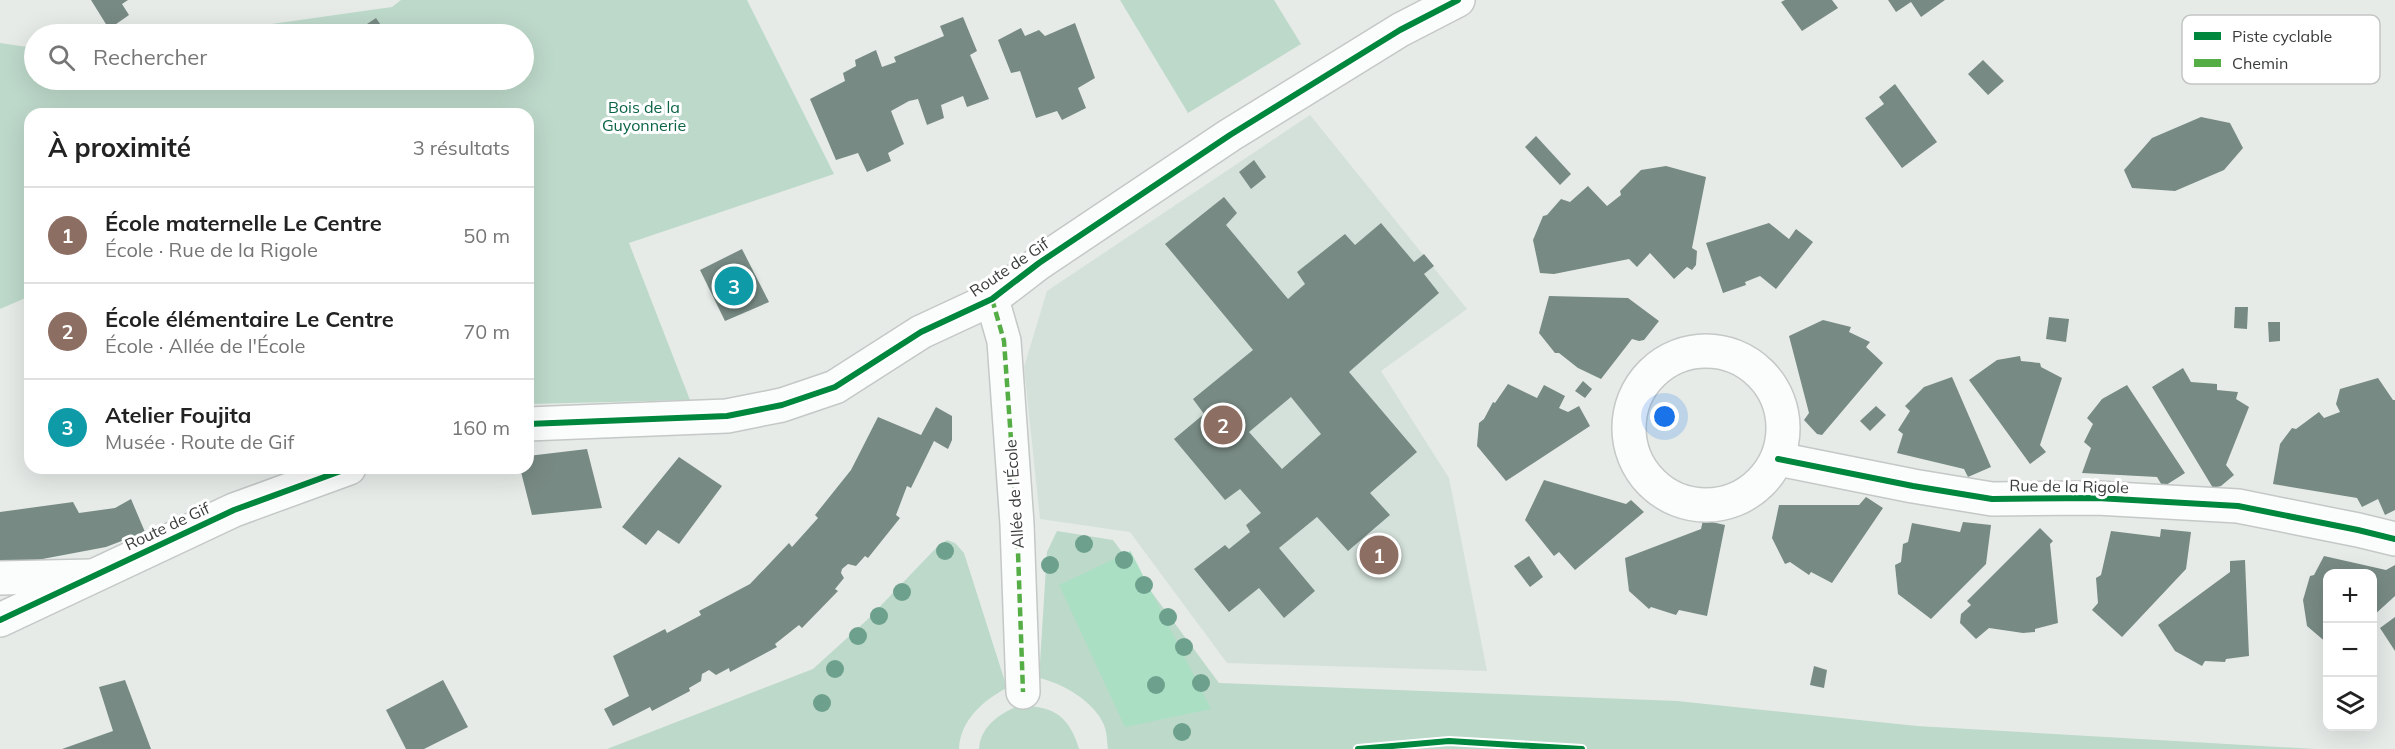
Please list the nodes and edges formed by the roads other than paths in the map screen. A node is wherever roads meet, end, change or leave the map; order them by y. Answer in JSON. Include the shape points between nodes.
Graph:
{"nodes":[{"id":1,"x":1458,"y":0,"type":"edge"},
{"id":2,"x":992,"y":299,"type":"junction"},
{"id":3,"x":534,"y":424,"type":"edge"},
{"id":4,"x":1778,"y":459,"type":"junction"},
{"id":5,"x":333,"y":474,"type":"edge"},
{"id":6,"x":2395,"y":539,"type":"edge"},
{"id":7,"x":92,"y":576,"type":"junction"},
{"id":8,"x":0,"y":578,"type":"edge"},
{"id":9,"x":0,"y":620,"type":"edge"},
{"id":10,"x":1023,"y":692,"type":"dead end"}],
"edges":[{"from":1,"to":2,"type":"street","name":"Route de Gif","via":[[1400,30],[1230,135]]},
{"from":2,"to":3,"type":"street","name":"Route de Gif","via":[[921,332],[835,387],[782,405],[727,416]]},
{"from":2,"to":10,"type":"street","name":"Allée de l'École","via":[[1004,341],[1017,524]]},
{"from":4,"to":4,"type":"street","via":[[1784,434],[1781,407],[1770,383],[1750,364],[1726,353],[1699,351],[1675,357],[1654,370],[1638,390],[1630,414],[1631,447],[1636,463],[1651,483],[1671,498],[1695,505],[1720,505],[1744,496],[1764,480]]},
{"from":4,"to":6,"type":"street","name":"Rue de la Rigole","via":[[1992,499],[2097,498],[2238,506]]},
{"from":5,"to":7,"type":"street","name":"Route de Gif","via":[[234,510]]},
{"from":7,"to":8,"type":"street"},
{"from":7,"to":9,"type":"street","name":"Route de Gif"}]}
